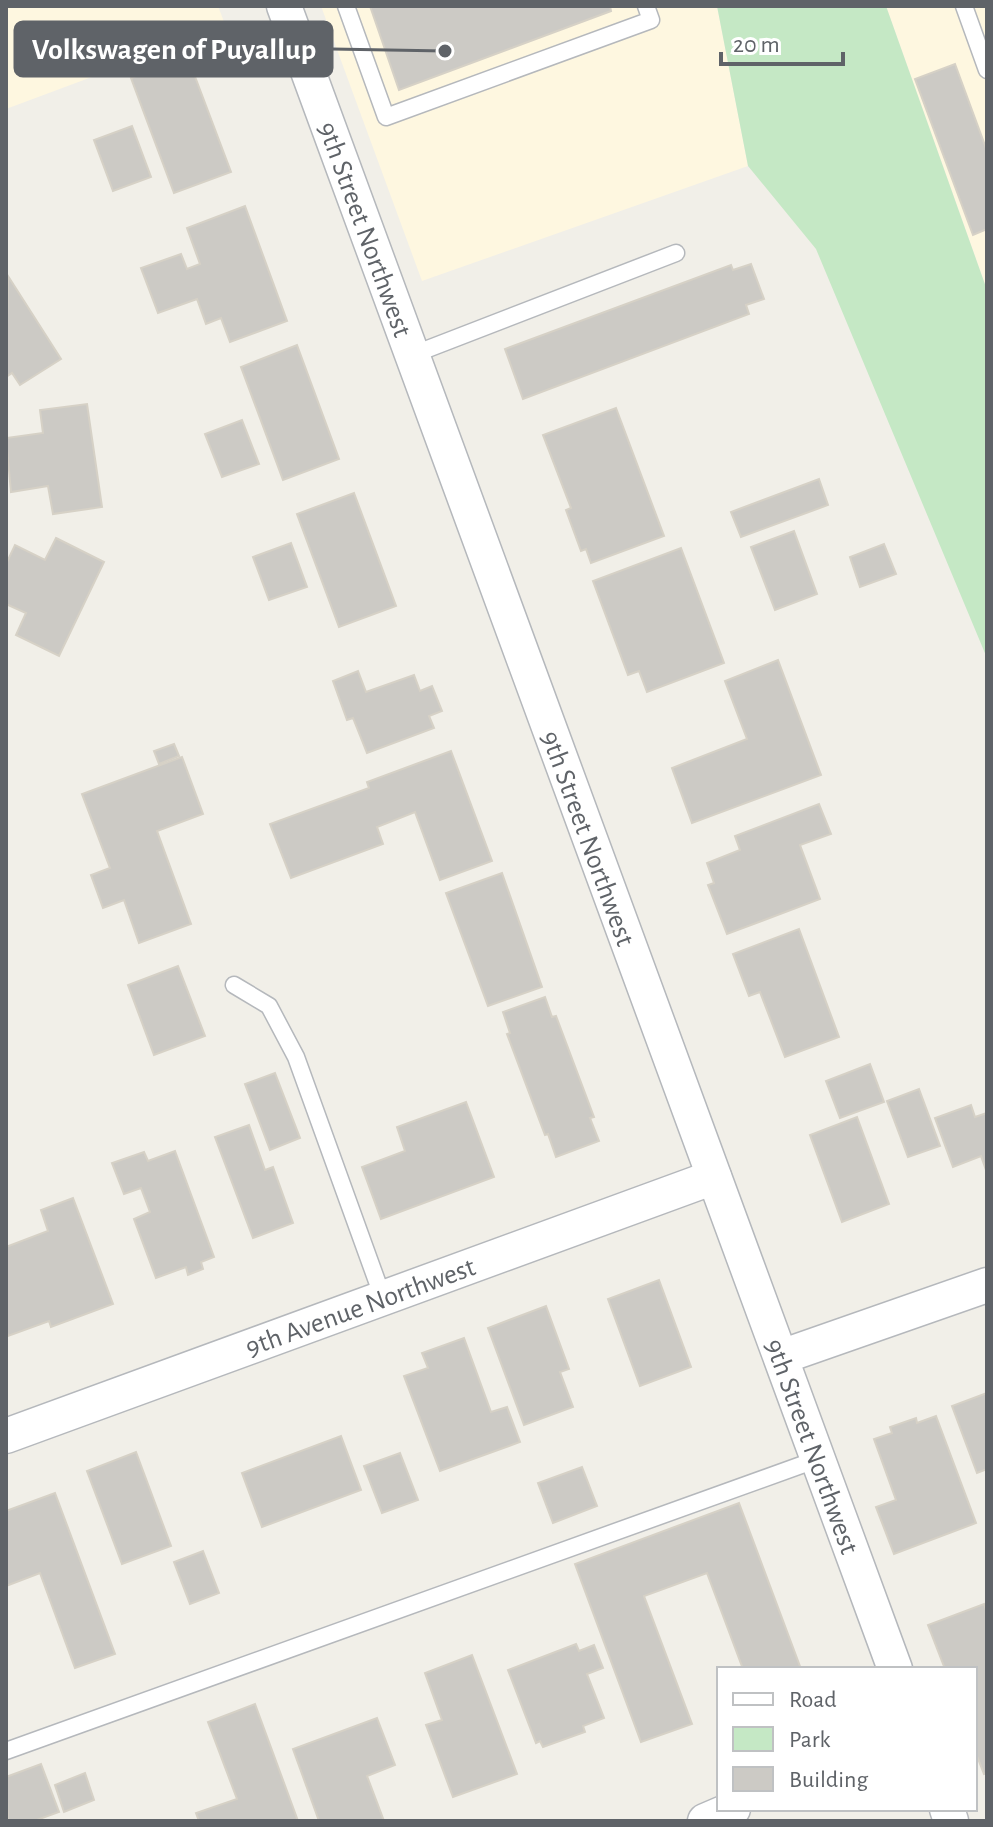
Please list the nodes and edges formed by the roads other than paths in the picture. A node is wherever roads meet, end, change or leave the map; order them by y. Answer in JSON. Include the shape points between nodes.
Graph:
{"nodes":[{"id":1,"x":284,"y":6,"type":"edge"},
{"id":2,"x":346,"y":6,"type":"edge"},
{"id":3,"x":646,"y":6,"type":"edge"},
{"id":4,"x":964,"y":6,"type":"edge"},
{"id":5,"x":987,"y":70,"type":"edge"},
{"id":6,"x":676,"y":253,"type":"dead end"},
{"id":7,"x":412,"y":355,"type":"junction"},
{"id":8,"x":234,"y":985,"type":"dead end"},
{"id":9,"x":714,"y":1177,"type":"junction"},
{"id":10,"x":987,"y":1285,"type":"edge"},
{"id":11,"x":383,"y":1298,"type":"junction"},
{"id":12,"x":781,"y":1357,"type":"junction"},
{"id":13,"x":6,"y":1436,"type":"edge"},
{"id":14,"x":818,"y":1459,"type":"junction"},
{"id":15,"x":894,"y":1667,"type":"edge"},
{"id":16,"x":6,"y":1751,"type":"edge"},
{"id":17,"x":728,"y":1811,"type":"edge"},
{"id":18,"x":705,"y":1821,"type":"edge"}],
"edges":[{"from":1,"to":7,"type":"street","name":"9th Street Northwest"},
{"from":2,"to":3,"type":"lane","via":[[386,117],[651,20]]},
{"from":4,"to":5,"type":"lane"},
{"from":6,"to":7,"type":"lane"},
{"from":7,"to":9,"type":"street","name":"9th Street Northwest"},
{"from":8,"to":11,"type":"lane","via":[[269,1006],[296,1057]]},
{"from":9,"to":11,"type":"street","name":"9th Avenue Northwest"},
{"from":9,"to":12,"type":"street","name":"9th Street Northwest"},
{"from":10,"to":12,"type":"street"},
{"from":11,"to":13,"type":"street","name":"9th Avenue Northwest"},
{"from":12,"to":14,"type":"street","name":"9th Street Northwest"},
{"from":14,"to":15,"type":"street","name":"9th Street Northwest"},
{"from":14,"to":16,"type":"lane"},
{"from":17,"to":18,"type":"street"}]}
